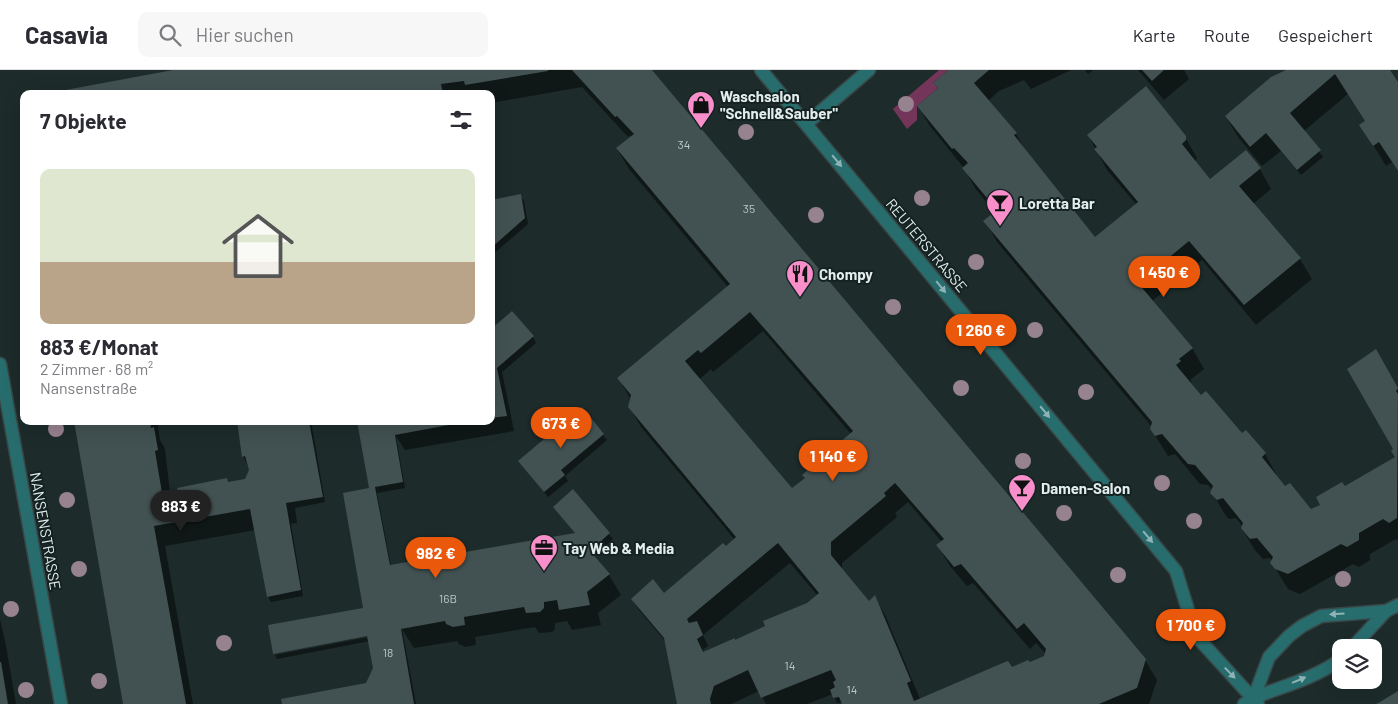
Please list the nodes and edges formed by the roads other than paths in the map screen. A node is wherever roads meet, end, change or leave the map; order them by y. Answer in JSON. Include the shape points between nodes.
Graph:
{"nodes":[{"id":1,"x":760,"y":70,"type":"edge"},
{"id":2,"x":869,"y":70,"type":"edge"},
{"id":3,"x":806,"y":124,"type":"junction"},
{"id":4,"x":0,"y":364,"type":"edge"},
{"id":5,"x":1398,"y":604,"type":"edge"},
{"id":6,"x":1386,"y":611,"type":"junction"},
{"id":7,"x":1360,"y":639,"type":"edge"},
{"id":8,"x":1332,"y":664,"type":"edge"},
{"id":9,"x":1252,"y":702,"type":"edge"},
{"id":10,"x":60,"y":704,"type":"edge"}],
"edges":[{"from":1,"to":3,"type":"street","name":"REUTERSTRASSE"},
{"from":2,"to":3,"type":"street"},
{"from":3,"to":9,"type":"street","name":"REUTERSTRASSE","one_way":true,"via":[[1176,570],[1196,636]]},
{"from":4,"to":10,"type":"street","name":"NANSENSTRASSE"},
{"from":5,"to":6,"type":"street"},
{"from":6,"to":7,"type":"street"},
{"from":6,"to":9,"type":"street","one_way":true,"via":[[1321,616],[1302,626],[1269,657]]},
{"from":9,"to":8,"type":"street","one_way":true}]}
